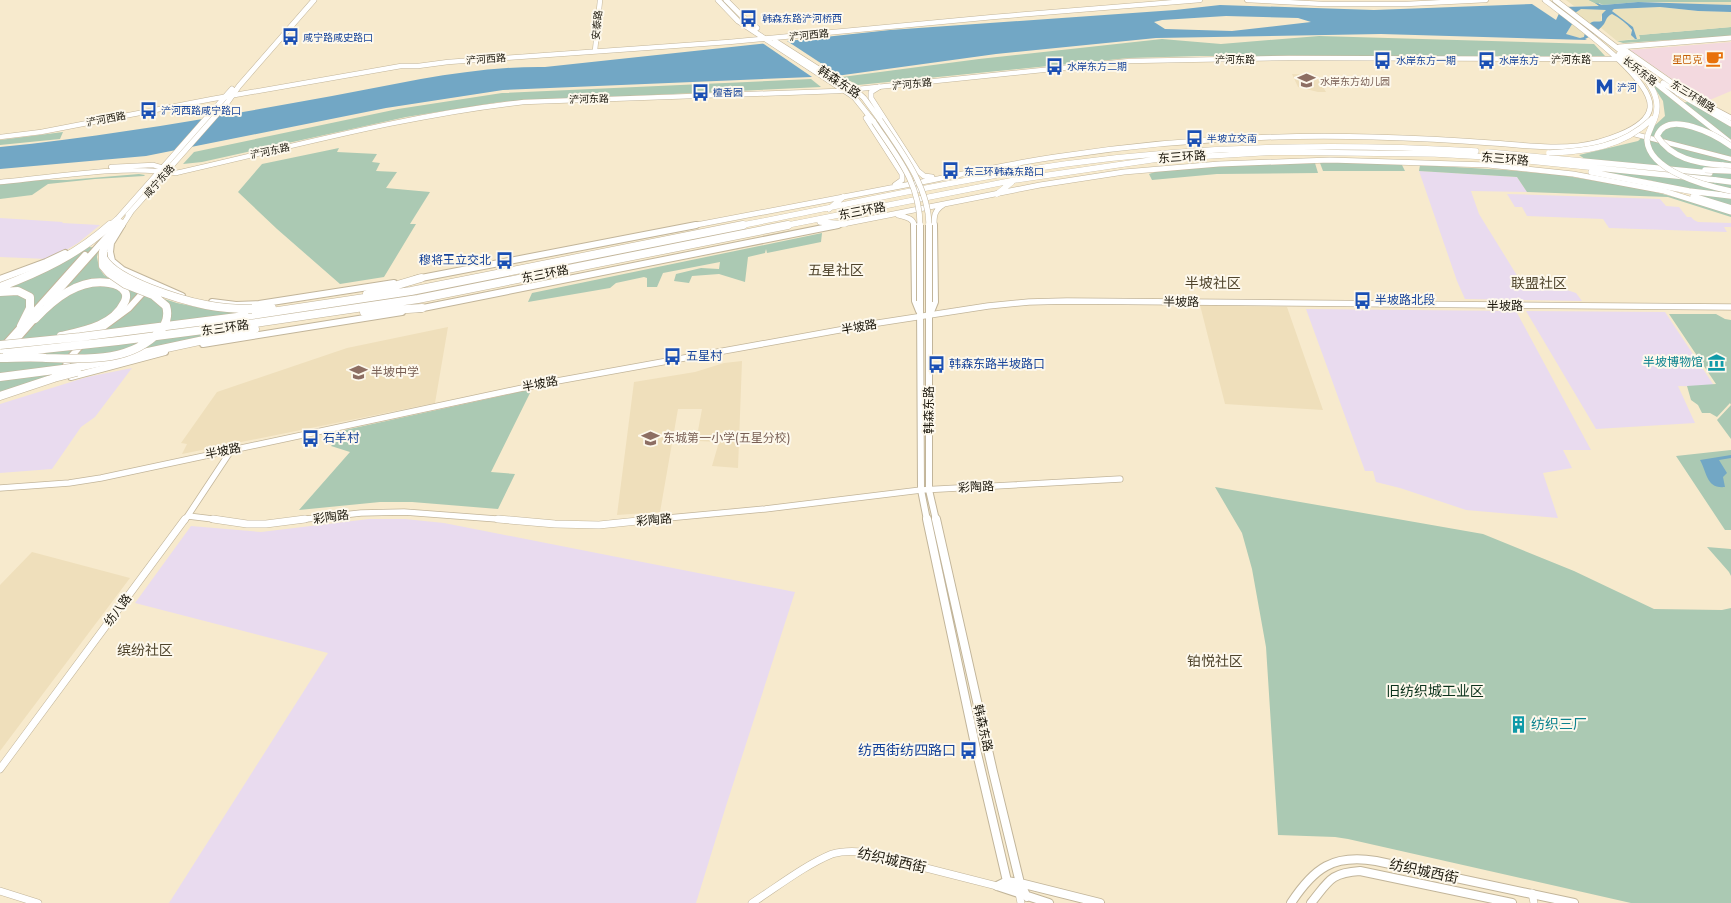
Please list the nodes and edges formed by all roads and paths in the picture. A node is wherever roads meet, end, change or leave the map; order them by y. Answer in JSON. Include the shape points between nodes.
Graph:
{"nodes":[{"id":1,"x":310,"y":0,"type":"edge"},
{"id":2,"x":314,"y":0,"type":"edge"},
{"id":3,"x":600,"y":0,"type":"edge"},
{"id":4,"x":718,"y":0,"type":"edge"},
{"id":5,"x":726,"y":0,"type":"edge"},
{"id":6,"x":1125,"y":0,"type":"edge"},
{"id":7,"x":1200,"y":0,"type":"edge"},
{"id":8,"x":1247,"y":0,"type":"edge"},
{"id":9,"x":1486,"y":0,"type":"edge"},
{"id":10,"x":1545,"y":0,"type":"edge"},
{"id":11,"x":1549,"y":0,"type":"edge"},
{"id":12,"x":1555,"y":0,"type":"edge"},
{"id":13,"x":1561,"y":0,"type":"edge"},
{"id":14,"x":1126,"y":7,"type":"junction"},
{"id":15,"x":1731,"y":39,"type":"edge"},
{"id":16,"x":769,"y":40,"type":"junction"},
{"id":17,"x":1618,"y":49,"type":"junction"},
{"id":18,"x":594,"y":51,"type":"junction"},
{"id":19,"x":1618,"y":59,"type":"junction"},
{"id":20,"x":1628,"y":61,"type":"junction"},
{"id":21,"x":1648,"y":78,"type":"junction"},
{"id":22,"x":879,"y":87,"type":"junction"},
{"id":23,"x":854,"y":89,"type":"junction"},
{"id":24,"x":840,"y":90,"type":"junction"},
{"id":25,"x":1678,"y":93,"type":"joint"},
{"id":26,"x":230,"y":95,"type":"junction"},
{"id":27,"x":873,"y":102,"type":"junction"},
{"id":28,"x":872,"y":109,"type":"junction"},
{"id":29,"x":880,"y":112,"type":"junction"},
{"id":30,"x":1657,"y":114,"type":"junction"},
{"id":31,"x":1731,"y":118,"type":"edge"},
{"id":32,"x":877,"y":121,"type":"junction"},
{"id":33,"x":1731,"y":124,"type":"edge"},
{"id":34,"x":1628,"y":130,"type":"junction"},
{"id":35,"x":0,"y":137,"type":"edge"},
{"id":36,"x":1731,"y":140,"type":"edge"},
{"id":37,"x":1731,"y":144,"type":"edge"},
{"id":38,"x":1408,"y":147,"type":"junction"},
{"id":39,"x":1489,"y":157,"type":"junction"},
{"id":40,"x":1731,"y":159,"type":"edge"},
{"id":41,"x":1731,"y":166,"type":"edge"},
{"id":42,"x":164,"y":170,"type":"junction"},
{"id":43,"x":982,"y":170,"type":"junction"},
{"id":44,"x":1731,"y":171,"type":"edge"},
{"id":45,"x":1708,"y":172,"type":"junction"},
{"id":46,"x":1007,"y":173,"type":"junction"},
{"id":47,"x":1731,"y":175,"type":"edge"},
{"id":48,"x":948,"y":176,"type":"junction"},
{"id":49,"x":0,"y":178,"type":"edge"},
{"id":50,"x":152,"y":179,"type":"junction"},
{"id":51,"x":1015,"y":180,"type":"junction"},
{"id":52,"x":0,"y":182,"type":"edge"},
{"id":53,"x":1731,"y":182,"type":"edge"},
{"id":54,"x":1656,"y":186,"type":"junction"},
{"id":55,"x":887,"y":188,"type":"junction"},
{"id":56,"x":1731,"y":191,"type":"edge"},
{"id":57,"x":997,"y":194,"type":"junction"},
{"id":58,"x":844,"y":196,"type":"junction"},
{"id":59,"x":1731,"y":196,"type":"edge"},
{"id":60,"x":944,"y":204,"type":"junction"},
{"id":61,"x":1731,"y":208,"type":"edge"},
{"id":62,"x":829,"y":209,"type":"junction"},
{"id":63,"x":131,"y":212,"type":"junction"},
{"id":64,"x":1731,"y":212,"type":"edge"},
{"id":65,"x":894,"y":214,"type":"junction"},
{"id":66,"x":118,"y":221,"type":"junction"},
{"id":67,"x":811,"y":221,"type":"junction"},
{"id":68,"x":108,"y":223,"type":"junction"},
{"id":69,"x":845,"y":224,"type":"junction"},
{"id":70,"x":96,"y":238,"type":"junction"},
{"id":71,"x":82,"y":249,"type":"junction"},
{"id":72,"x":104,"y":250,"type":"junction"},
{"id":73,"x":76,"y":263,"type":"junction"},
{"id":74,"x":422,"y":278,"type":"junction"},
{"id":75,"x":0,"y":279,"type":"edge"},
{"id":76,"x":0,"y":282,"type":"edge"},
{"id":77,"x":151,"y":282,"type":"junction"},
{"id":78,"x":0,"y":287,"type":"edge"},
{"id":79,"x":0,"y":292,"type":"edge"},
{"id":80,"x":345,"y":302,"type":"junction"},
{"id":81,"x":318,"y":306,"type":"junction"},
{"id":82,"x":422,"y":308,"type":"junction"},
{"id":83,"x":1731,"y":308,"type":"edge"},
{"id":84,"x":337,"y":312,"type":"junction"},
{"id":85,"x":315,"y":316,"type":"junction"},
{"id":86,"x":925,"y":316,"type":"junction"},
{"id":87,"x":35,"y":319,"type":"junction"},
{"id":88,"x":22,"y":326,"type":"junction"},
{"id":89,"x":39,"y":341,"type":"junction"},
{"id":90,"x":0,"y":345,"type":"edge"},
{"id":91,"x":0,"y":350,"type":"edge"},
{"id":92,"x":0,"y":354,"type":"edge"},
{"id":93,"x":0,"y":358,"type":"edge"},
{"id":94,"x":77,"y":370,"type":"junction"},
{"id":95,"x":0,"y":377,"type":"edge"},
{"id":96,"x":58,"y":379,"type":"junction"},
{"id":97,"x":0,"y":397,"type":"edge"},
{"id":98,"x":232,"y":449,"type":"junction"},
{"id":99,"x":1120,"y":479,"type":"dead end"},
{"id":100,"x":0,"y":488,"type":"edge"},
{"id":101,"x":925,"y":490,"type":"junction"},
{"id":102,"x":188,"y":516,"type":"junction"},
{"id":103,"x":0,"y":769,"type":"edge"},
{"id":104,"x":1007,"y":881,"type":"junction"},
{"id":105,"x":1020,"y":883,"type":"junction"},
{"id":106,"x":997,"y":886,"type":"junction"},
{"id":107,"x":0,"y":891,"type":"edge"},
{"id":108,"x":1532,"y":893,"type":"junction"},
{"id":109,"x":1024,"y":899,"type":"edge"},
{"id":110,"x":38,"y":903,"type":"edge"},
{"id":111,"x":752,"y":903,"type":"edge"},
{"id":112,"x":1049,"y":903,"type":"edge"},
{"id":113,"x":1100,"y":903,"type":"edge"},
{"id":114,"x":1291,"y":903,"type":"edge"},
{"id":115,"x":1311,"y":903,"type":"edge"},
{"id":116,"x":1512,"y":903,"type":"edge"},
{"id":117,"x":1534,"y":903,"type":"edge"},
{"id":118,"x":1574,"y":903,"type":"edge"}],
"edges":[{"from":1,"to":26,"type":"main road","name":"咸宁东路"},
{"from":2,"to":26,"type":"main road","name":"咸宁东路"},
{"from":3,"to":18,"type":"street","name":"安泰路"},
{"from":4,"to":16,"type":"main road","name":"韩森东路","via":[[738,21]]},
{"from":5,"to":16,"type":"main road","name":"韩森东路"},
{"from":6,"to":14,"type":"street"},
{"from":7,"to":14,"type":"street","name":"浐河西路"},
{"from":8,"to":9,"type":"street","via":[[1318,4],[1413,4]]},
{"from":10,"to":17,"type":"main road","via":[[1602,45]]},
{"from":11,"to":17,"type":"main road","name":"长乐东路"},
{"from":12,"to":17,"type":"main road","name":"长乐东路"},
{"from":13,"to":17,"type":"main road"},
{"from":14,"to":16,"type":"street","name":"浐河西路","via":[[993,17]]},
{"from":15,"to":17,"type":"main road"},
{"from":16,"to":18,"type":"street","name":"浐河西路"},
{"from":16,"to":23,"type":"main road","name":"韩森东路","via":[[777,42]]},
{"from":16,"to":24,"type":"main road","name":"韩森东路"},
{"from":17,"to":19,"type":"main road"},
{"from":17,"to":20,"type":"main road","name":"长乐东路"},
{"from":17,"to":21,"type":"main road","name":"长乐东路"},
{"from":17,"to":31,"type":"main road","name":"东三环辅路","via":[[1695,99]]},
{"from":18,"to":26,"type":"street","name":"浐河西路","via":[[401,66]]},
{"from":19,"to":22,"type":"street","name":"浐河东路","via":[[1289,58],[1130,61]]},
{"from":19,"to":34,"type":"main road","via":[[1638,78],[1650,97],[1647,114],[1640,124]]},
{"from":20,"to":21,"type":"main road"},
{"from":20,"to":37,"type":"main road","name":"长乐东路"},
{"from":21,"to":25,"type":"main road"},
{"from":21,"to":30,"type":"highway","bridge":true,"via":[[1656,95]]},
{"from":21,"to":36,"type":"main road","name":"长乐东路"},
{"from":22,"to":23,"type":"street","name":"浐河东路"},
{"from":22,"to":27,"type":"main road","via":[[870,94]]},
{"from":23,"to":24,"type":"street","name":"浐河东路"},
{"from":23,"to":28,"type":"main road","name":"韩森东路"},
{"from":24,"to":32,"type":"main road","name":"韩森东路","via":[[854,97]]},
{"from":24,"to":42,"type":"street","name":"浐河东路","via":[[555,100],[499,105],[421,117],[176,173]]},
{"from":24,"to":55,"type":"main road","via":[[859,107],[902,174],[900,183]]},
{"from":25,"to":33,"type":"highway"},
{"from":26,"to":35,"type":"street","name":"浐河西路","via":[[41,132]]},
{"from":26,"to":42,"type":"main road","name":"咸宁东路","via":[[227,103],[176,162]]},
{"from":26,"to":42,"type":"main road","name":"咸宁东路","via":[[218,102],[167,161]]},
{"from":27,"to":28,"type":"street"},
{"from":27,"to":29,"type":"main road"},
{"from":28,"to":29,"type":"street"},
{"from":28,"to":32,"type":"main road","name":"韩森东路"},
{"from":29,"to":48,"type":"main road","via":[[921,175]]},
{"from":30,"to":38,"type":"highway","bridge":true,"via":[[1638,132],[1610,145],[1576,152],[1549,153],[1428,145]]},
{"from":30,"to":56,"type":"highway","bridge":true,"via":[[1647,140],[1653,155],[1667,167],[1692,181]]},
{"from":32,"to":86,"type":"main road","name":"韩森东路","bridge":true,"via":[[910,177],[917,196],[920,218],[920,301]]},
{"from":32,"to":86,"type":"main road","name":"韩森东路","bridge":true,"via":[[910,166],[921,186],[926,204],[929,302]]},
{"from":34,"to":40,"type":"street","via":[[1634,134]]},
{"from":34,"to":43,"type":"main road","via":[[1591,144],[1565,147],[1367,137],[1295,137],[1188,142],[1053,157]]},
{"from":37,"to":41,"type":"highway","bridge":true,"via":[[1703,129],[1690,126],[1662,128],[1657,136],[1663,146],[1682,158]]},
{"from":38,"to":45,"type":"highway","name":"东三环路"},
{"from":38,"to":46,"type":"highway","name":"东三环路","via":[[1304,146],[1195,150],[1126,156]]},
{"from":39,"to":51,"type":"highway","name":"东三环路","via":[[1345,152],[1217,155],[1129,162]]},
{"from":39,"to":53,"type":"highway","name":"东三环路","bridge":true},
{"from":39,"to":54,"type":"highway"},
{"from":42,"to":49,"type":"street","name":"浐河东路","via":[[153,165],[128,166]]},
{"from":42,"to":50,"type":"main road","name":"咸宁东路"},
{"from":42,"to":52,"type":"street","name":"浐河东路","via":[[117,171]]},
{"from":42,"to":63,"type":"main road","name":"咸宁东路"},
{"from":43,"to":46,"type":"highway"},
{"from":43,"to":48,"type":"main road"},
{"from":44,"to":45,"type":"highway","bridge":true},
{"from":45,"to":47,"type":"highway","name":"东三环路"},
{"from":46,"to":62,"type":"highway","name":"东三环路"},
{"from":48,"to":55,"type":"main road"},
{"from":50,"to":66,"type":"main road","name":"咸宁东路"},
{"from":50,"to":68,"type":"main road","via":[[141,186]]},
{"from":51,"to":57,"type":"highway"},
{"from":51,"to":67,"type":"highway","name":"东三环路"},
{"from":54,"to":59,"type":"highway"},
{"from":54,"to":61,"type":"highway"},
{"from":55,"to":58,"type":"main road"},
{"from":57,"to":60,"type":"main road"},
{"from":57,"to":64,"type":"main road","via":[[1124,172],[1225,163],[1351,160],[1488,165],[1546,170],[1664,190]]},
{"from":58,"to":62,"type":"highway"},
{"from":58,"to":74,"type":"main road"},
{"from":60,"to":65,"type":"main road"},
{"from":60,"to":86,"type":"main road","via":[[937,209],[934,216],[935,302]]},
{"from":62,"to":80,"type":"highway","name":"东三环路","via":[[439,286]]},
{"from":63,"to":66,"type":"main road","name":"咸宁东路"},
{"from":63,"to":77,"type":"main road","via":[[111,243],[111,259],[122,270]]},
{"from":65,"to":69,"type":"main road"},
{"from":65,"to":86,"type":"main road","via":[[907,217],[914,223],[915,301]]},
{"from":66,"to":70,"type":"highway"},
{"from":66,"to":72,"type":"highway"},
{"from":66,"to":73,"type":"main road","name":"咸宁东路"},
{"from":66,"to":87,"type":"main road","name":"咸宁东路"},
{"from":67,"to":69,"type":"highway"},
{"from":67,"to":84,"type":"highway","name":"东三环路","via":[[418,299]]},
{"from":68,"to":70,"type":"main road"},
{"from":68,"to":75,"type":"main road","via":[[69,252]]},
{"from":69,"to":82,"type":"main road"},
{"from":70,"to":71,"type":"highway"},
{"from":70,"to":73,"type":"main road"},
{"from":71,"to":76,"type":"highway"},
{"from":71,"to":78,"type":"highway","via":[[43,270]]},
{"from":72,"to":81,"type":"highway","bridge":true,"via":[[106,263],[115,271],[170,296],[209,306],[252,309]]},
{"from":72,"to":93,"type":"highway","bridge":true,"via":[[103,266],[110,275],[156,298],[165,306],[168,312],[167,320],[157,334],[135,349],[107,358]]},
{"from":73,"to":88,"type":"main road","name":"咸宁东路"},
{"from":74,"to":77,"type":"main road","via":[[245,305],[221,304],[192,298]]},
{"from":74,"to":80,"type":"highway"},
{"from":77,"to":96,"type":"main road","via":[[143,296],[132,306],[82,344],[66,363]]},
{"from":79,"to":88,"type":"highway","via":[[15,291],[25,294],[30,299],[31,308]]},
{"from":80,"to":81,"type":"highway","name":"东三环路"},
{"from":81,"to":89,"type":"highway","name":"东三环路","bridge":true},
{"from":82,"to":84,"type":"highway"},
{"from":82,"to":96,"type":"main road","via":[[205,343]]},
{"from":83,"to":86,"type":"street","name":"半坡路","via":[[1067,301],[988,306]]},
{"from":84,"to":85,"type":"highway","name":"东三环路"},
{"from":85,"to":92,"type":"highway","name":"东三环路","bridge":true,"via":[[125,341]]},
{"from":85,"to":94,"type":"highway"},
{"from":86,"to":98,"type":"street","name":"半坡路","via":[[597,373]]},
{"from":86,"to":101,"type":"main road","name":"韩森东路"},
{"from":87,"to":89,"type":"highway","bridge":true,"via":[[59,297],[84,285],[118,285],[125,292],[125,302],[114,316],[98,326]]},
{"from":87,"to":93,"type":"main road","name":"咸宁东路"},
{"from":88,"to":91,"type":"main road","name":"咸宁东路"},
{"from":89,"to":90,"type":"highway","name":"东三环路","bridge":true},
{"from":94,"to":95,"type":"highway","bridge":true},
{"from":94,"to":96,"type":"highway","bridge":true},
{"from":96,"to":97,"type":"highway"},
{"from":98,"to":100,"type":"street","name":"半坡路","via":[[101,478]]},
{"from":98,"to":102,"type":"street","name":"纺八路"},
{"from":99,"to":101,"type":"street","name":"彩陶路"},
{"from":101,"to":102,"type":"street","name":"彩陶路","via":[[599,525],[404,512],[361,513],[266,524]]},
{"from":101,"to":104,"type":"main road","name":"韩森东路","via":[[976,749]]},
{"from":101,"to":105,"type":"main road","name":"韩森东路"},
{"from":102,"to":103,"type":"street","name":"纺八路"},
{"from":104,"to":105,"type":"main road"},
{"from":104,"to":106,"type":"main road"},
{"from":104,"to":109,"type":"main road","name":"韩森东路"},
{"from":105,"to":109,"type":"main road","name":"韩森东路"},
{"from":105,"to":113,"type":"main road"},
{"from":106,"to":109,"type":"main road","name":"纺织城西街"},
{"from":106,"to":111,"type":"street","name":"纺织城西街","via":[[850,850],[833,854],[813,864]]},
{"from":107,"to":110,"type":"street"},
{"from":108,"to":114,"type":"main road","name":"纺织城西街","via":[[1353,857],[1342,858],[1318,870],[1302,886]]},
{"from":108,"to":117,"type":"street"},
{"from":108,"to":118,"type":"main road","name":"纺织城西街"},
{"from":109,"to":112,"type":"main road","name":"纺织城西街"},
{"from":115,"to":116,"type":"main road","name":"纺织城西街","via":[[1333,877],[1340,873],[1360,871]]}]}
